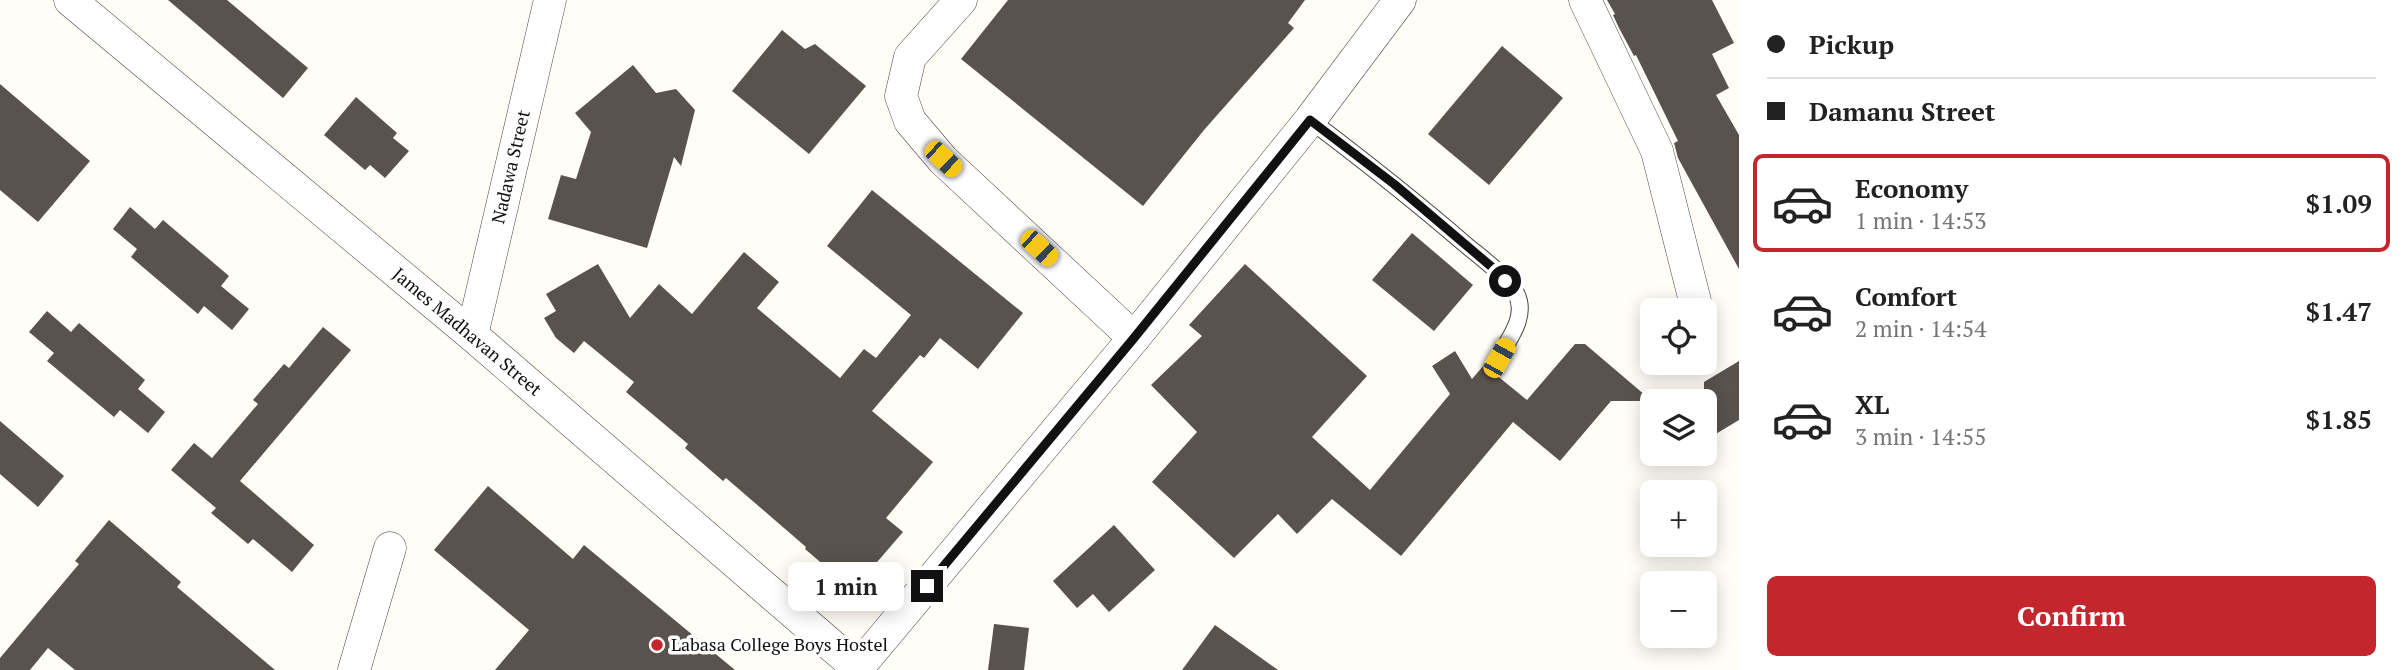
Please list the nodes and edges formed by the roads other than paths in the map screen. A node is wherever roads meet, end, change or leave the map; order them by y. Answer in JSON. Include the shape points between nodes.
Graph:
{"nodes":[{"id":1,"x":70,"y":0,"type":"edge"},
{"id":2,"x":961,"y":0,"type":"edge"},
{"id":3,"x":1400,"y":0,"type":"edge"},
{"id":4,"x":1585,"y":0,"type":"edge"},
{"id":5,"x":545,"y":2,"type":"edge"},
{"id":6,"x":1310,"y":120,"type":"junction"},
{"id":7,"x":1694,"y":298,"type":"edge"},
{"id":8,"x":472,"y":335,"type":"junction"},
{"id":9,"x":1134,"y":338,"type":"junction"},
{"id":10,"x":1499,"y":358,"type":"dead end"},
{"id":11,"x":390,"y":548,"type":"dead end"},
{"id":12,"x":858,"y":669,"type":"edge"},
{"id":13,"x":354,"y":670,"type":"edge"}],
"edges":[{"from":1,"to":8,"type":"street","name":"James Madhavan Street"},
{"from":2,"to":9,"type":"street","via":[[911,57],[901,96],[909,121],[943,159]]},
{"from":3,"to":6,"type":"street"},
{"from":4,"to":7,"type":"street","via":[[1657,151]]},
{"from":5,"to":8,"type":"street","name":"Nadawa Street"},
{"from":6,"to":9,"type":"street"},
{"from":6,"to":10,"type":"lane","via":[[1394,184],[1516,293],[1518,323]]},
{"from":8,"to":12,"type":"street","name":"James Madhavan Street"},
{"from":9,"to":12,"type":"street"},
{"from":11,"to":13,"type":"street"}]}
